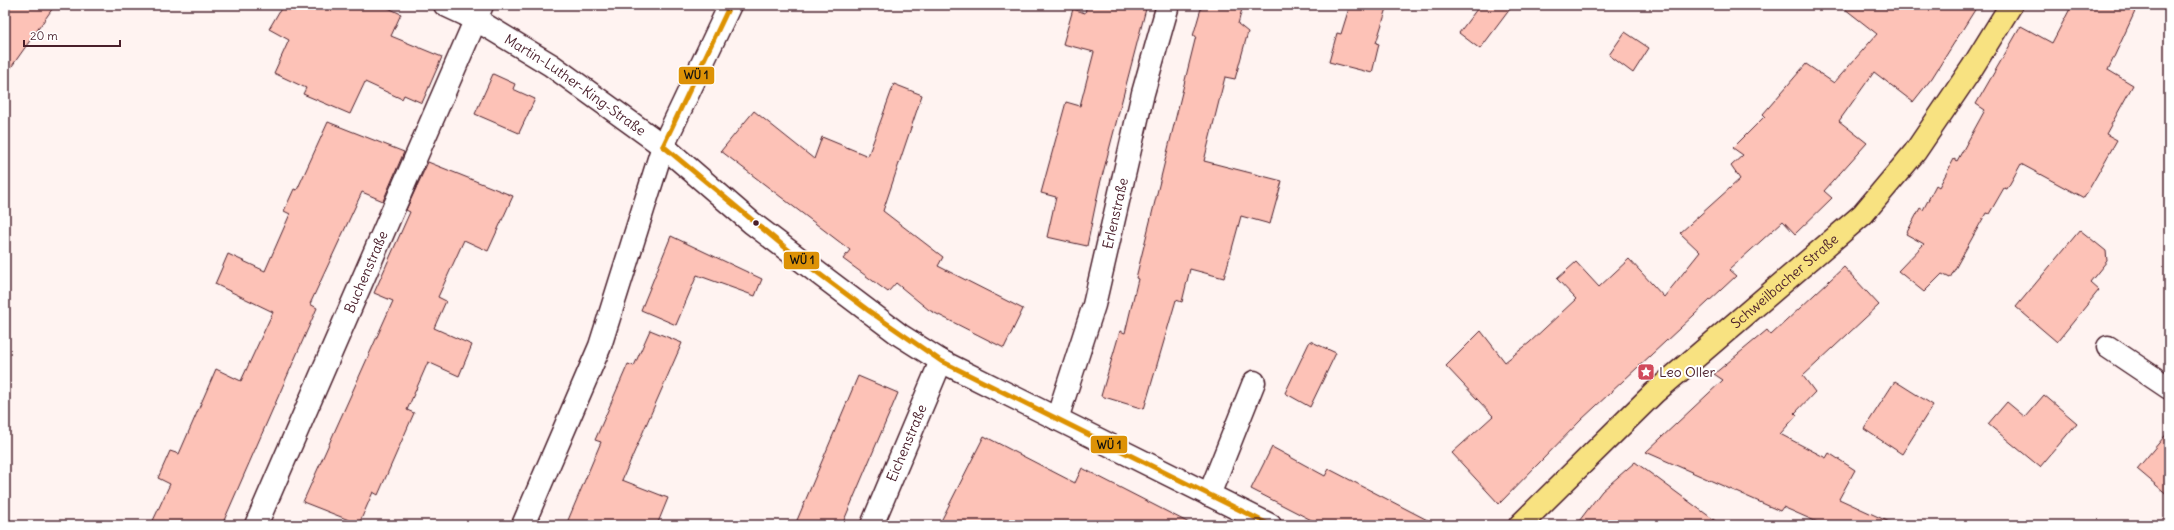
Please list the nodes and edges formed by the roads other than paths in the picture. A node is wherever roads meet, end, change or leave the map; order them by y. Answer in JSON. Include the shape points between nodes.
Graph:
{"nodes":[{"id":1,"x":445,"y":5,"type":"edge"},
{"id":2,"x":730,"y":5,"type":"edge"},
{"id":3,"x":1168,"y":5,"type":"edge"},
{"id":4,"x":2011,"y":5,"type":"edge"},
{"id":5,"x":479,"y":12,"type":"edge"},
{"id":6,"x":663,"y":146,"type":"junction"},
{"id":7,"x":2108,"y":347,"type":"dead end"},
{"id":8,"x":941,"y":361,"type":"junction"},
{"id":9,"x":1254,"y":382,"type":"dead end"},
{"id":10,"x":2169,"y":388,"type":"edge"},
{"id":11,"x":1057,"y":419,"type":"junction"},
{"id":12,"x":1209,"y":495,"type":"junction"},
{"id":13,"x":256,"y":525,"type":"edge"},
{"id":14,"x":522,"y":525,"type":"edge"},
{"id":15,"x":872,"y":525,"type":"edge"},
{"id":16,"x":1270,"y":525,"type":"edge"},
{"id":17,"x":1520,"y":525,"type":"edge"}],
"edges":[{"from":1,"to":5,"type":"street","name":"Martin-Luther-King-Straße"},
{"from":2,"to":6,"type":"street"},
{"from":3,"to":11,"type":"street","name":"Erlenstraße","via":[[1143,93],[1094,305]]},
{"from":4,"to":17,"type":"main road","name":"Schweilbacher Straße","via":[[1915,152],[1863,214],[1654,393]]},
{"from":5,"to":6,"type":"street","name":"Martin-Luther-King-Straße"},
{"from":5,"to":13,"type":"street","name":"Buchenstraße"},
{"from":6,"to":8,"type":"street","name":"Martin-Luther-King-Straße","via":[[752,223],[900,335]]},
{"from":6,"to":14,"type":"street","via":[[600,346]]},
{"from":7,"to":10,"type":"street"},
{"from":8,"to":11,"type":"street","name":"Martin-Luther-King-Straße"},
{"from":8,"to":15,"type":"street","name":"Eichenstraße"},
{"from":9,"to":12,"type":"street"},
{"from":11,"to":12,"type":"street","name":"Martin-Luther-King-Straße"},
{"from":12,"to":16,"type":"street","name":"Martin-Luther-King-Straße"}]}
